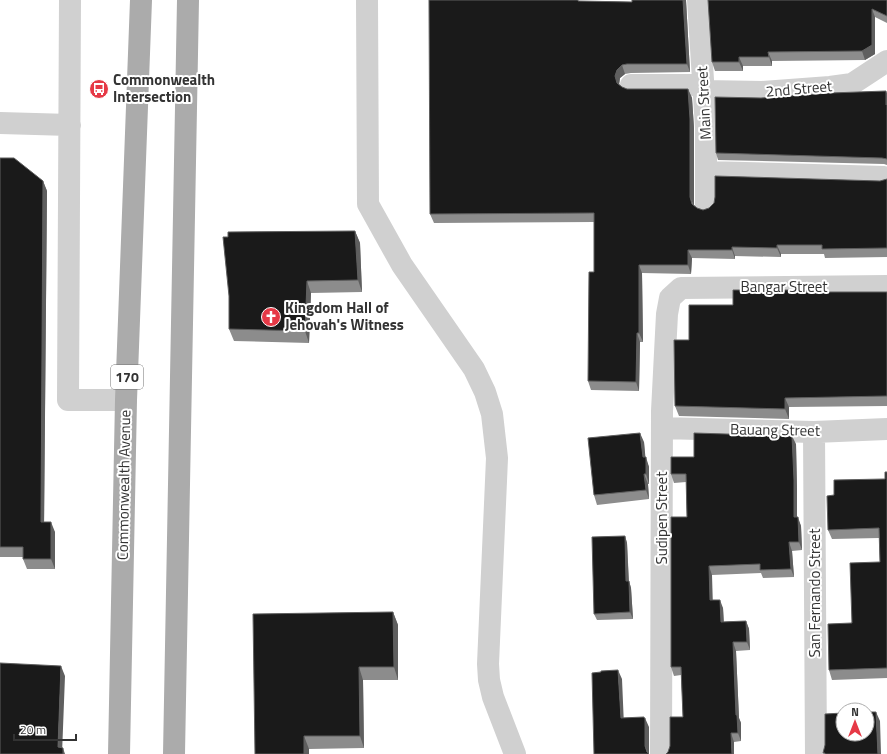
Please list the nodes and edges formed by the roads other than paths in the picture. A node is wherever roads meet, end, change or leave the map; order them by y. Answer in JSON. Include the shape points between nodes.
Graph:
{"nodes":[{"id":1,"x":70,"y":0,"type":"edge"},
{"id":2,"x":141,"y":0,"type":"edge"},
{"id":3,"x":188,"y":0,"type":"edge"},
{"id":4,"x":367,"y":0,"type":"edge"},
{"id":5,"x":698,"y":0,"type":"edge"},
{"id":6,"x":887,"y":61,"type":"edge"},
{"id":7,"x":631,"y":85,"type":"dead end"},
{"id":8,"x":704,"y":88,"type":"junction"},
{"id":9,"x":0,"y":123,"type":"edge"},
{"id":10,"x":70,"y":125,"type":"junction"},
{"id":11,"x":707,"y":172,"type":"junction"},
{"id":12,"x":884,"y":177,"type":"dead end"},
{"id":13,"x":706,"y":206,"type":"dead end"},
{"id":14,"x":887,"y":286,"type":"edge"},
{"id":15,"x":681,"y":288,"type":"joint"},
{"id":16,"x":126,"y":400,"type":"junction"},
{"id":17,"x":662,"y":428,"type":"junction"},
{"id":18,"x":887,"y":430,"type":"edge"},
{"id":19,"x":814,"y":432,"type":"junction"},
{"id":20,"x":119,"y":754,"type":"edge"},
{"id":21,"x":174,"y":754,"type":"edge"},
{"id":22,"x":515,"y":754,"type":"edge"},
{"id":23,"x":661,"y":754,"type":"edge"},
{"id":24,"x":816,"y":754,"type":"edge"}],
"edges":[{"from":1,"to":10,"type":"street"},
{"from":2,"to":16,"type":"main road","name":"Commonwealth Avenue","number":"170"},
{"from":3,"to":21,"type":"main road"},
{"from":4,"to":22,"type":"street","via":[[368,204],[402,265],[474,369],[492,414],[497,458],[489,680]]},
{"from":5,"to":8,"type":"street","name":"Main Street"},
{"from":6,"to":8,"type":"street","name":"2nd Street","via":[[852,84],[762,92]]},
{"from":7,"to":8,"type":"street","name":"2nd Street"},
{"from":8,"to":11,"type":"street","name":"Main Street"},
{"from":9,"to":10,"type":"street"},
{"from":10,"to":16,"type":"street","via":[[68,400]]},
{"from":11,"to":12,"type":"street"},
{"from":11,"to":13,"type":"street","name":"Main Street"},
{"from":14,"to":15,"type":"street","name":"Bangar Street"},
{"from":15,"to":17,"type":"street","name":"Sudipen Street","via":[[670,298],[667,314]]},
{"from":16,"to":20,"type":"main road","name":"Commonwealth Avenue","number":"170"},
{"from":17,"to":19,"type":"street","name":"Bauang Street"},
{"from":17,"to":23,"type":"street","name":"Sudipen Street"},
{"from":18,"to":19,"type":"street","name":"Bauang Street"},
{"from":19,"to":24,"type":"street","name":"San Fernando Street"}]}
